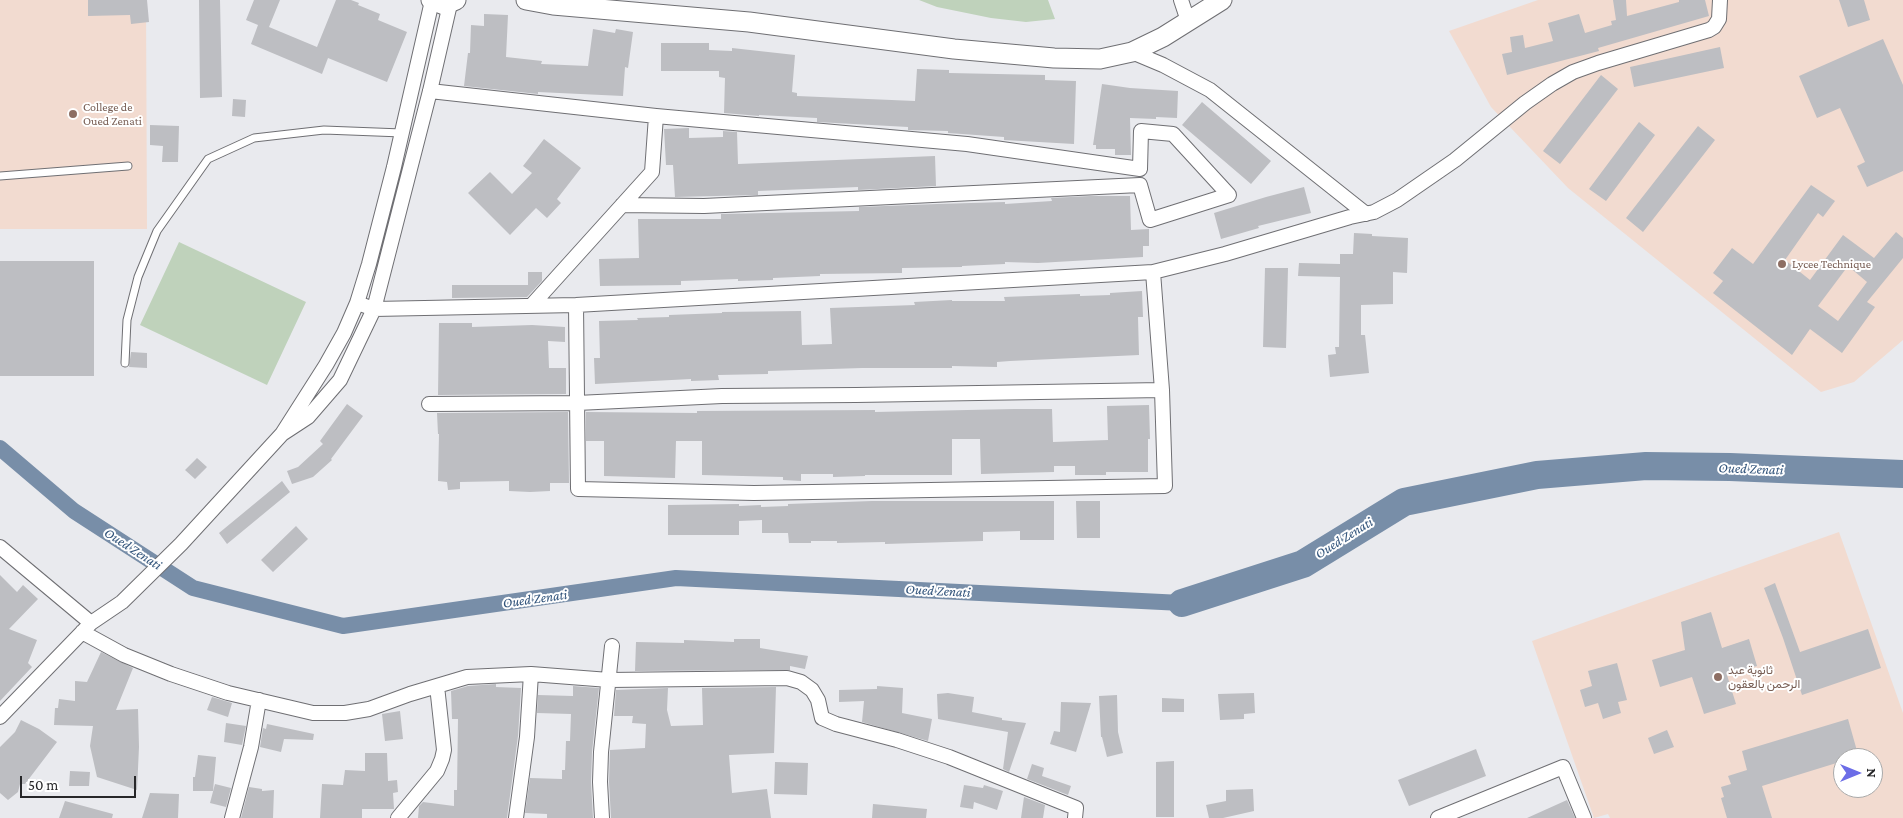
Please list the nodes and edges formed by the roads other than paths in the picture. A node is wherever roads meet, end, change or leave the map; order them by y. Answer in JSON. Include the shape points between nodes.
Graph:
{"nodes":[{"id":1,"x":526,"y":0,"type":"edge"},
{"id":2,"x":1181,"y":0,"type":"edge"},
{"id":3,"x":1222,"y":0,"type":"edge"},
{"id":4,"x":1720,"y":0,"type":"edge"},
{"id":5,"x":442,"y":1,"type":"edge"},
{"id":6,"x":1188,"y":21,"type":"junction"},
{"id":7,"x":1132,"y":52,"type":"junction"},
{"id":8,"x":430,"y":91,"type":"junction"},
{"id":9,"x":656,"y":116,"type":"junction"},
{"id":10,"x":402,"y":133,"type":"junction"},
{"id":11,"x":128,"y":166,"type":"dead end"},
{"id":12,"x":0,"y":176,"type":"edge"},
{"id":13,"x":622,"y":205,"type":"junction"},
{"id":14,"x":1366,"y":214,"type":"junction"},
{"id":15,"x":1154,"y":272,"type":"junction"},
{"id":16,"x":357,"y":303,"type":"junction"},
{"id":17,"x":576,"y":305,"type":"junction"},
{"id":18,"x":532,"y":306,"type":"junction"},
{"id":19,"x":374,"y":309,"type":"junction"},
{"id":20,"x":125,"y":363,"type":"dead end"},
{"id":21,"x":1162,"y":390,"type":"junction"},
{"id":22,"x":577,"y":403,"type":"junction"},
{"id":23,"x":429,"y":404,"type":"dead end"},
{"id":24,"x":282,"y":434,"type":"junction"},
{"id":25,"x":0,"y":548,"type":"edge"},
{"id":26,"x":86,"y":627,"type":"junction"},
{"id":27,"x":612,"y":646,"type":"dead end"},
{"id":28,"x":532,"y":674,"type":"junction"},
{"id":29,"x":609,"y":680,"type":"junction"},
{"id":30,"x":437,"y":686,"type":"junction"},
{"id":31,"x":259,"y":700,"type":"junction"},
{"id":32,"x":0,"y":717,"type":"edge"},
{"id":33,"x":232,"y":818,"type":"edge"},
{"id":34,"x":398,"y":818,"type":"edge"},
{"id":35,"x":516,"y":818,"type":"edge"},
{"id":36,"x":602,"y":818,"type":"edge"},
{"id":37,"x":1075,"y":818,"type":"edge"},
{"id":38,"x":1438,"y":818,"type":"edge"},
{"id":39,"x":1584,"y":818,"type":"edge"}],
"edges":[{"from":1,"to":7,"type":"main road","via":[[553,6],[749,22],[1045,58],[1100,59]]},
{"from":2,"to":6,"type":"street"},
{"from":3,"to":6,"type":"main road"},
{"from":4,"to":14,"type":"street","via":[[1719,19],[1714,27],[1572,72],[1397,200]]},
{"from":5,"to":8,"type":"street"},
{"from":5,"to":10,"type":"street"},
{"from":6,"to":7,"type":"main road"},
{"from":7,"to":14,"type":"street","via":[[1210,90]]},
{"from":8,"to":9,"type":"street"},
{"from":8,"to":19,"type":"street"},
{"from":9,"to":13,"type":"street","via":[[652,172]]},
{"from":9,"to":13,"type":"street","via":[[967,144],[1140,169],[1141,131],[1173,134],[1229,195],[1150,220],[1140,185],[704,206]]},
{"from":10,"to":16,"type":"street","via":[[370,264]]},
{"from":10,"to":20,"type":"lane","via":[[324,130],[254,138],[208,159],[157,231],[138,277],[127,320]]},
{"from":11,"to":12,"type":"lane"},
{"from":13,"to":18,"type":"street"},
{"from":14,"to":15,"type":"street"},
{"from":15,"to":17,"type":"street"},
{"from":15,"to":21,"type":"street"},
{"from":16,"to":19,"type":"street"},
{"from":16,"to":24,"type":"street","via":[[344,334]]},
{"from":17,"to":18,"type":"street"},
{"from":17,"to":22,"type":"street"},
{"from":18,"to":19,"type":"street"},
{"from":19,"to":24,"type":"street","via":[[340,380],[308,417]]},
{"from":21,"to":22,"type":"street","via":[[722,396]]},
{"from":21,"to":22,"type":"street","via":[[1165,486],[754,493],[578,489]]},
{"from":22,"to":23,"type":"street"},
{"from":24,"to":26,"type":"street","via":[[181,544],[122,602]]},
{"from":25,"to":26,"type":"street"},
{"from":26,"to":31,"type":"street","via":[[124,654],[171,674]]},
{"from":26,"to":32,"type":"street"},
{"from":27,"to":29,"type":"street"},
{"from":28,"to":29,"type":"street"},
{"from":28,"to":30,"type":"street","via":[[467,677]]},
{"from":28,"to":35,"type":"street"},
{"from":29,"to":36,"type":"street","via":[[601,752]]},
{"from":29,"to":37,"type":"street","via":[[787,678],[801,682],[812,690],[818,700],[822,718],[949,757],[1076,808]]},
{"from":30,"to":31,"type":"street","via":[[369,709],[345,713],[313,713]]},
{"from":30,"to":34,"type":"street","via":[[444,750],[442,759],[437,771]]},
{"from":31,"to":33,"type":"street"},
{"from":38,"to":39,"type":"street","via":[[1563,766]]}]}
